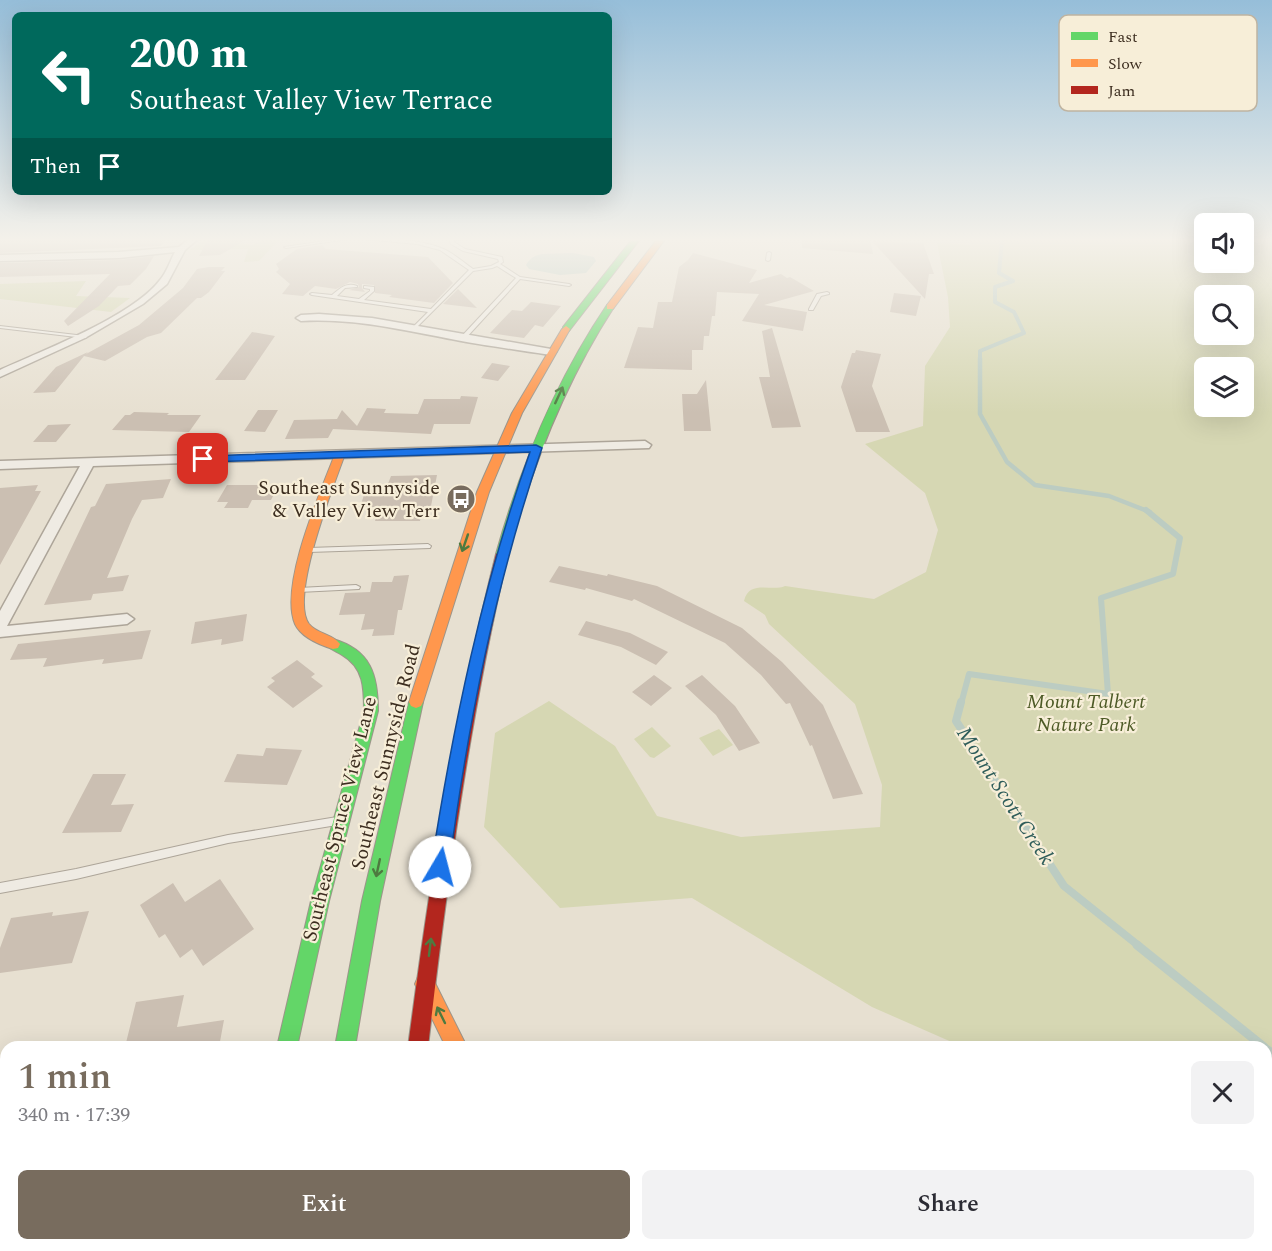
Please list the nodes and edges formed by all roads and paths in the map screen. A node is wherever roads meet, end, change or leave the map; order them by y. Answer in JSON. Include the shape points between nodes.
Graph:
{"nodes":[{"id":1,"x":146,"y":296,"type":"edge"},
{"id":2,"x":329,"y":296,"type":"edge"},
{"id":3,"x":366,"y":296,"type":"edge"},
{"id":4,"x":446,"y":296,"type":"edge"},
{"id":5,"x":502,"y":296,"type":"edge"},
{"id":6,"x":590,"y":296,"type":"edge"},
{"id":7,"x":617,"y":296,"type":"edge"},
{"id":8,"x":818,"y":296,"type":"edge"},
{"id":9,"x":333,"y":297,"type":"joint"},
{"id":10,"x":360,"y":301,"type":"junction"},
{"id":11,"x":811,"y":309,"type":"dead end"},
{"id":12,"x":432,"y":311,"type":"junction"},
{"id":13,"x":301,"y":318,"type":"dead end"},
{"id":14,"x":0,"y":327,"type":"edge"},
{"id":15,"x":415,"y":328,"type":"junction"},
{"id":16,"x":85,"y":337,"type":"junction"},
{"id":17,"x":463,"y":338,"type":"junction"},
{"id":18,"x":551,"y":352,"type":"junction"},
{"id":19,"x":0,"y":374,"type":"edge"},
{"id":20,"x":645,"y":445,"type":"dead end"},
{"id":21,"x":536,"y":448,"type":"junction"},
{"id":22,"x":501,"y":449,"type":"junction"},
{"id":23,"x":340,"y":454,"type":"junction"},
{"id":24,"x":88,"y":464,"type":"junction"},
{"id":25,"x":0,"y":465,"type":"edge"},
{"id":26,"x":428,"y":546,"type":"dead end"},
{"id":27,"x":307,"y":550,"type":"junction"},
{"id":28,"x":356,"y":587,"type":"dead end"},
{"id":29,"x":298,"y":590,"type":"junction"},
{"id":30,"x":127,"y":619,"type":"dead end"},
{"id":31,"x":0,"y":625,"type":"edge"},
{"id":32,"x":0,"y":633,"type":"edge"},
{"id":33,"x":341,"y":820,"type":"junction"},
{"id":34,"x":0,"y":888,"type":"edge"},
{"id":35,"x":425,"y":984,"type":"junction"},
{"id":36,"x":288,"y":1041,"type":"edge"},
{"id":37,"x":346,"y":1041,"type":"edge"},
{"id":38,"x":419,"y":1041,"type":"edge"},
{"id":39,"x":454,"y":1041,"type":"edge"}],
"edges":[{"from":1,"to":16,"type":"street"},
{"from":2,"to":9,"type":"lane"},
{"from":3,"to":10,"type":"lane"},
{"from":4,"to":12,"type":"lane"},
{"from":5,"to":17,"type":"lane"},
{"from":6,"to":18,"type":"main road","name":"Southeast Sunnyside Road"},
{"from":21,"to":7,"type":"main road","one_way":true,"via":[[581,351]]},
{"from":8,"to":11,"type":"lane"},
{"from":9,"to":10,"type":"lane"},
{"from":10,"to":12,"type":"lane"},
{"from":12,"to":15,"type":"lane"},
{"from":13,"to":15,"type":"street","via":[[328,315]]},
{"from":14,"to":16,"type":"lane"},
{"from":15,"to":17,"type":"street"},
{"from":16,"to":19,"type":"street"},
{"from":17,"to":18,"type":"street"},
{"from":18,"to":22,"type":"main road","name":"Southeast Sunnyside Road"},
{"from":20,"to":21,"type":"street"},
{"from":21,"to":22,"type":"street"},
{"from":35,"to":21,"type":"main road","one_way":true,"via":[[449,806],[473,675],[511,522]]},
{"from":22,"to":23,"type":"street"},
{"from":22,"to":37,"type":"main road","name":"Southeast Sunnyside Road","one_way":true,"via":[[471,525],[419,689],[371,901]]},
{"from":23,"to":24,"type":"street"},
{"from":23,"to":27,"type":"main road","name":"Southeast Spruce View Lane"},
{"from":24,"to":25,"type":"street"},
{"from":24,"to":31,"type":"street"},
{"from":26,"to":27,"type":"lane"},
{"from":27,"to":29,"type":"main road","name":"Southeast Spruce View Lane"},
{"from":28,"to":29,"type":"lane"},
{"from":29,"to":33,"type":"main road","name":"Southeast Spruce View Lane","via":[[295,604],[300,621],[312,634],[351,652],[365,664],[372,684],[371,711]]},
{"from":30,"to":32,"type":"street"},
{"from":33,"to":34,"type":"lane","via":[[228,839]]},
{"from":33,"to":36,"type":"main road","name":"Southeast Spruce View Lane"},
{"from":35,"to":38,"type":"main road"},
{"from":39,"to":35,"type":"main road","one_way":true}]}
